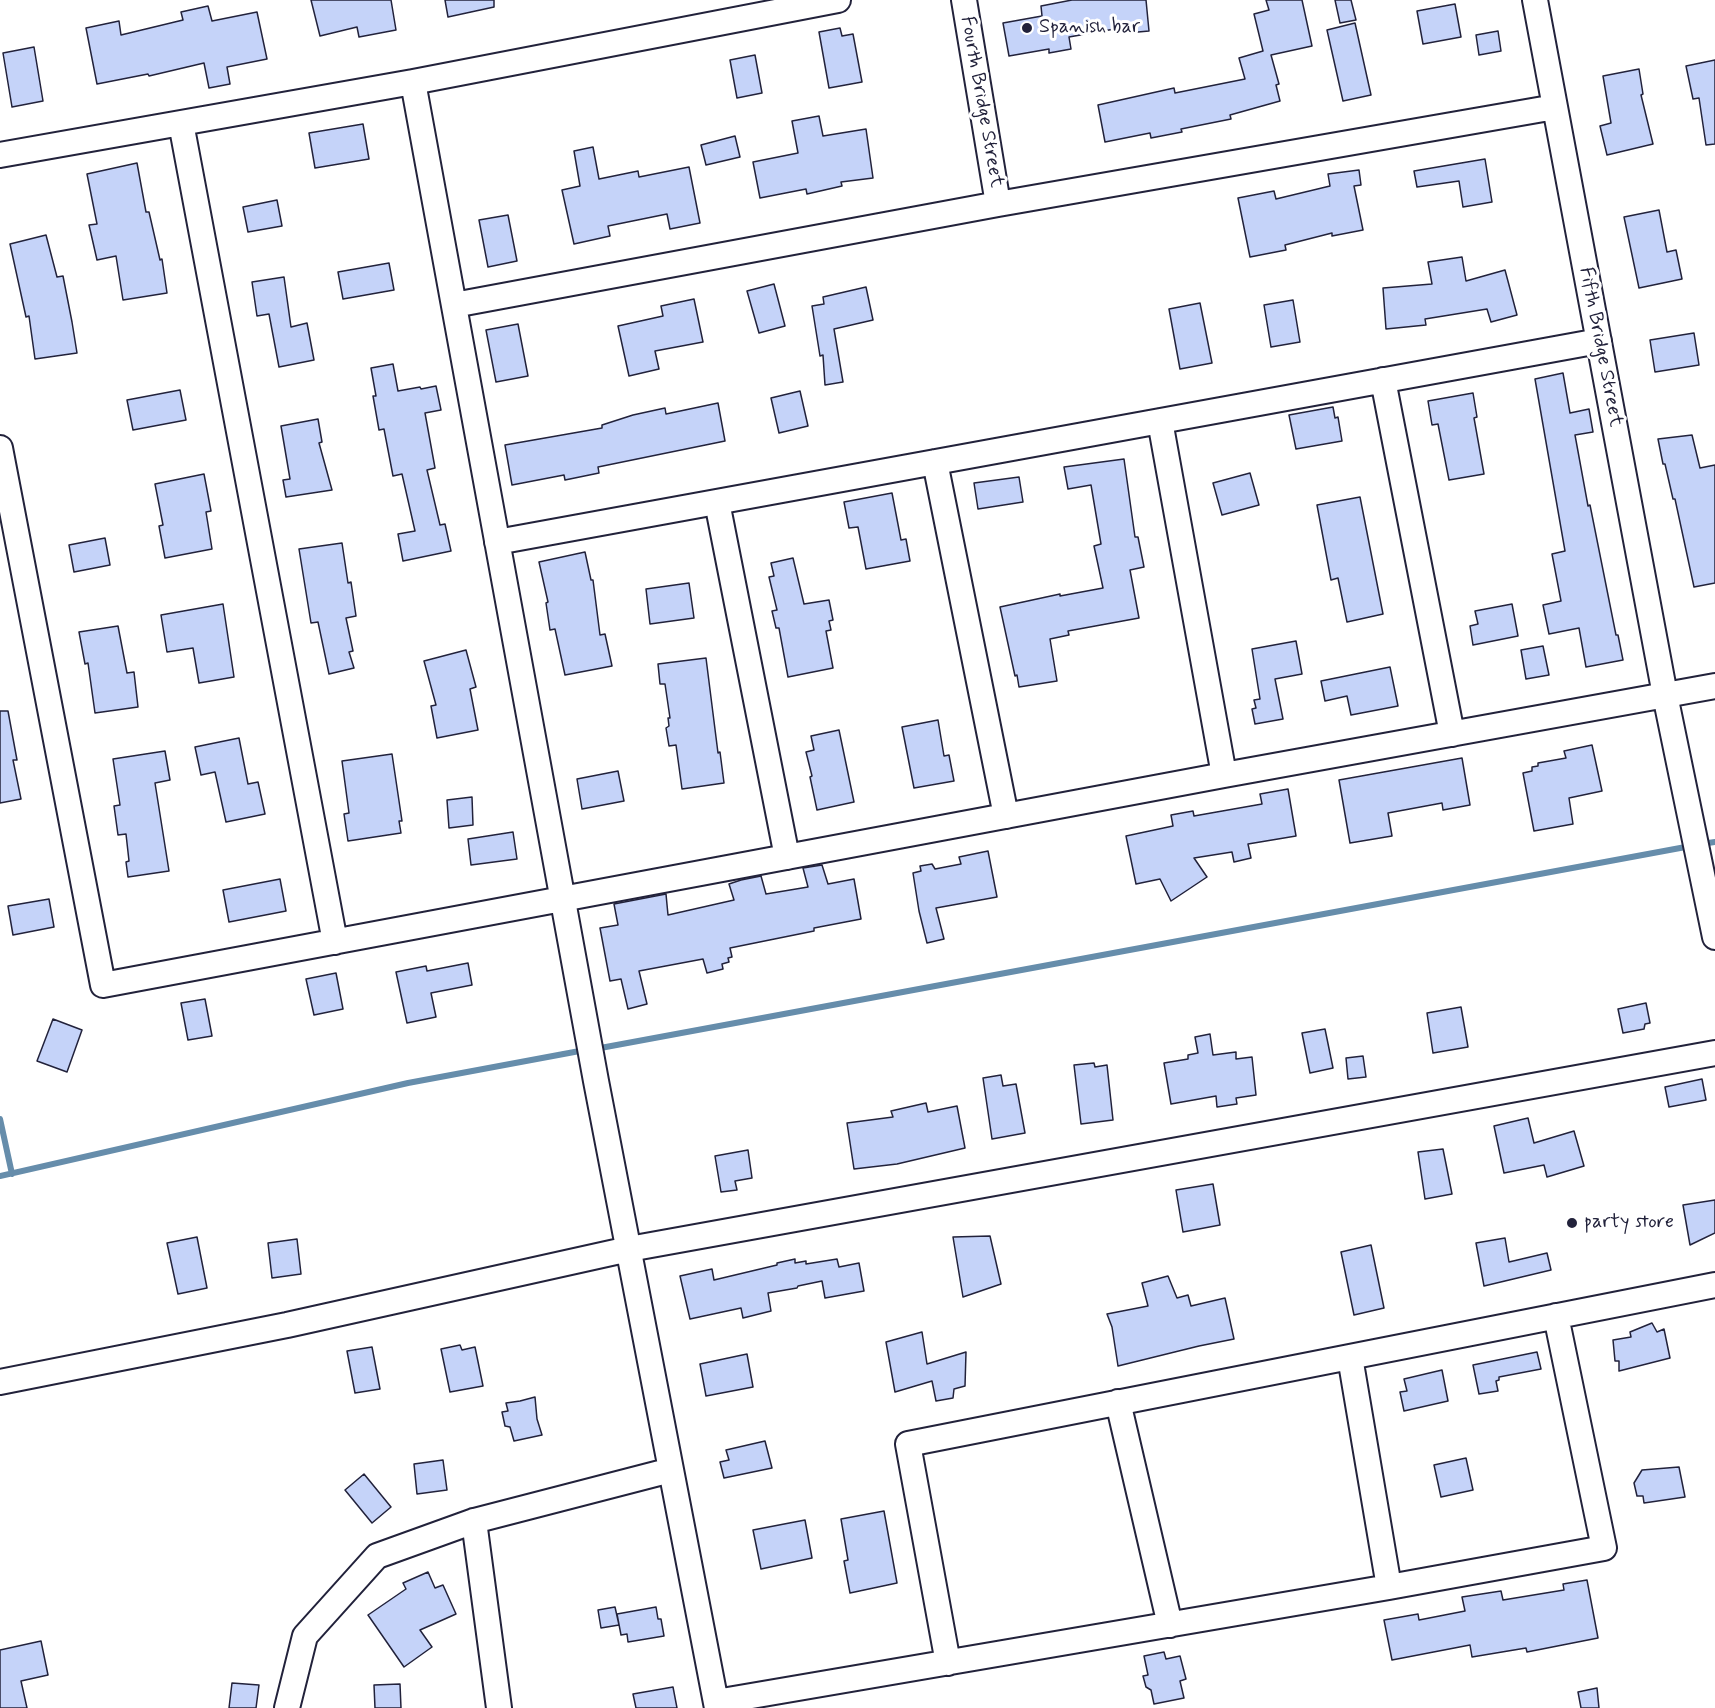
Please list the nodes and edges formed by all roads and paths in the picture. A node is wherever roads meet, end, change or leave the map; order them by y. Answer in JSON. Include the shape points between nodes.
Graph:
{"nodes":[{"id":1,"x":838,"y":0,"type":"edge"},
{"id":2,"x":963,"y":0,"type":"edge"},
{"id":3,"x":1535,"y":0,"type":"edge"},
{"id":4,"x":413,"y":82,"type":"junction"},
{"id":5,"x":1555,"y":107,"type":"junction"},
{"id":6,"x":181,"y":123,"type":"junction"},
{"id":7,"x":0,"y":155,"type":"edge"},
{"id":8,"x":998,"y":204,"type":"junction"},
{"id":9,"x":454,"y":305,"type":"junction"},
{"id":10,"x":1599,"y":341,"type":"junction"},
{"id":11,"x":1383,"y":380,"type":"junction"},
{"id":12,"x":1160,"y":421,"type":"junction"},
{"id":13,"x":0,"y":448,"type":"edge"},
{"id":14,"x":935,"y":462,"type":"junction"},
{"id":15,"x":717,"y":502,"type":"junction"},
{"id":16,"x":497,"y":542,"type":"junction"},
{"id":17,"x":1715,"y":686,"type":"edge"},
{"id":18,"x":1665,"y":695,"type":"junction"},
{"id":19,"x":1452,"y":734,"type":"junction"},
{"id":20,"x":1224,"y":775,"type":"junction"},
{"id":21,"x":1006,"y":816,"type":"junction"},
{"id":22,"x":787,"y":857,"type":"junction"},
{"id":23,"x":563,"y":899,"type":"junction"},
{"id":24,"x":1715,"y":937,"type":"edge"},
{"id":25,"x":335,"y":942,"type":"junction"},
{"id":26,"x":1715,"y":1053,"type":"edge"},
{"id":27,"x":629,"y":1249,"type":"junction"},
{"id":28,"x":1715,"y":1285,"type":"edge"},
{"id":29,"x":1556,"y":1316,"type":"junction"},
{"id":30,"x":1350,"y":1357,"type":"junction"},
{"id":31,"x":0,"y":1382,"type":"edge"},
{"id":32,"x":1118,"y":1402,"type":"junction"},
{"id":33,"x":671,"y":1470,"type":"junction"},
{"id":34,"x":474,"y":1521,"type":"junction"},
{"id":35,"x":1389,"y":1587,"type":"junction"},
{"id":36,"x":1170,"y":1625,"type":"junction"},
{"id":37,"x":948,"y":1663,"type":"junction"},
{"id":38,"x":716,"y":1705,"type":"edge"},
{"id":39,"x":287,"y":1708,"type":"edge"},
{"id":40,"x":499,"y":1708,"type":"edge"}],
"edges":[{"from":1,"to":4,"type":"street"},
{"from":2,"to":8,"type":"street","name":"Fourth Bridge Street"},
{"from":3,"to":5,"type":"street","name":"Fifth Bridge Street"},
{"from":4,"to":6,"type":"street"},
{"from":4,"to":9,"type":"street"},
{"from":5,"to":8,"type":"street"},
{"from":5,"to":10,"type":"street","name":"Fifth Bridge Street"},
{"from":6,"to":7,"type":"street"},
{"from":6,"to":25,"type":"street"},
{"from":8,"to":9,"type":"street"},
{"from":9,"to":16,"type":"street"},
{"from":10,"to":11,"type":"street"},
{"from":10,"to":18,"type":"street","name":"Fifth Bridge Street"},
{"from":11,"to":12,"type":"street"},
{"from":11,"to":19,"type":"street"},
{"from":12,"to":14,"type":"street"},
{"from":12,"to":20,"type":"street"},
{"from":13,"to":25,"type":"street","via":[[103,986]]},
{"from":14,"to":15,"type":"street"},
{"from":14,"to":21,"type":"street"},
{"from":15,"to":16,"type":"street"},
{"from":15,"to":22,"type":"street"},
{"from":16,"to":23,"type":"street"},
{"from":17,"to":18,"type":"street"},
{"from":18,"to":19,"type":"street"},
{"from":18,"to":24,"type":"street","name":"Fifth Bridge Street"},
{"from":19,"to":20,"type":"street"},
{"from":20,"to":21,"type":"street"},
{"from":21,"to":22,"type":"street"},
{"from":22,"to":23,"type":"street"},
{"from":23,"to":25,"type":"street"},
{"from":23,"to":27,"type":"street"},
{"from":26,"to":27,"type":"street"},
{"from":27,"to":31,"type":"street","via":[[286,1325]]},
{"from":27,"to":33,"type":"street"},
{"from":28,"to":29,"type":"street"},
{"from":29,"to":30,"type":"street"},
{"from":29,"to":35,"type":"street","via":[[1604,1548]]},
{"from":30,"to":32,"type":"street"},
{"from":30,"to":35,"type":"street"},
{"from":32,"to":36,"type":"street"},
{"from":32,"to":37,"type":"street","via":[[908,1444]]},
{"from":33,"to":34,"type":"street"},
{"from":33,"to":38,"type":"street"},
{"from":34,"to":39,"type":"street","via":[[377,1557],[305,1636]]},
{"from":34,"to":40,"type":"street"},
{"from":35,"to":36,"type":"street"},
{"from":36,"to":37,"type":"street"},
{"from":37,"to":38,"type":"street"}]}
